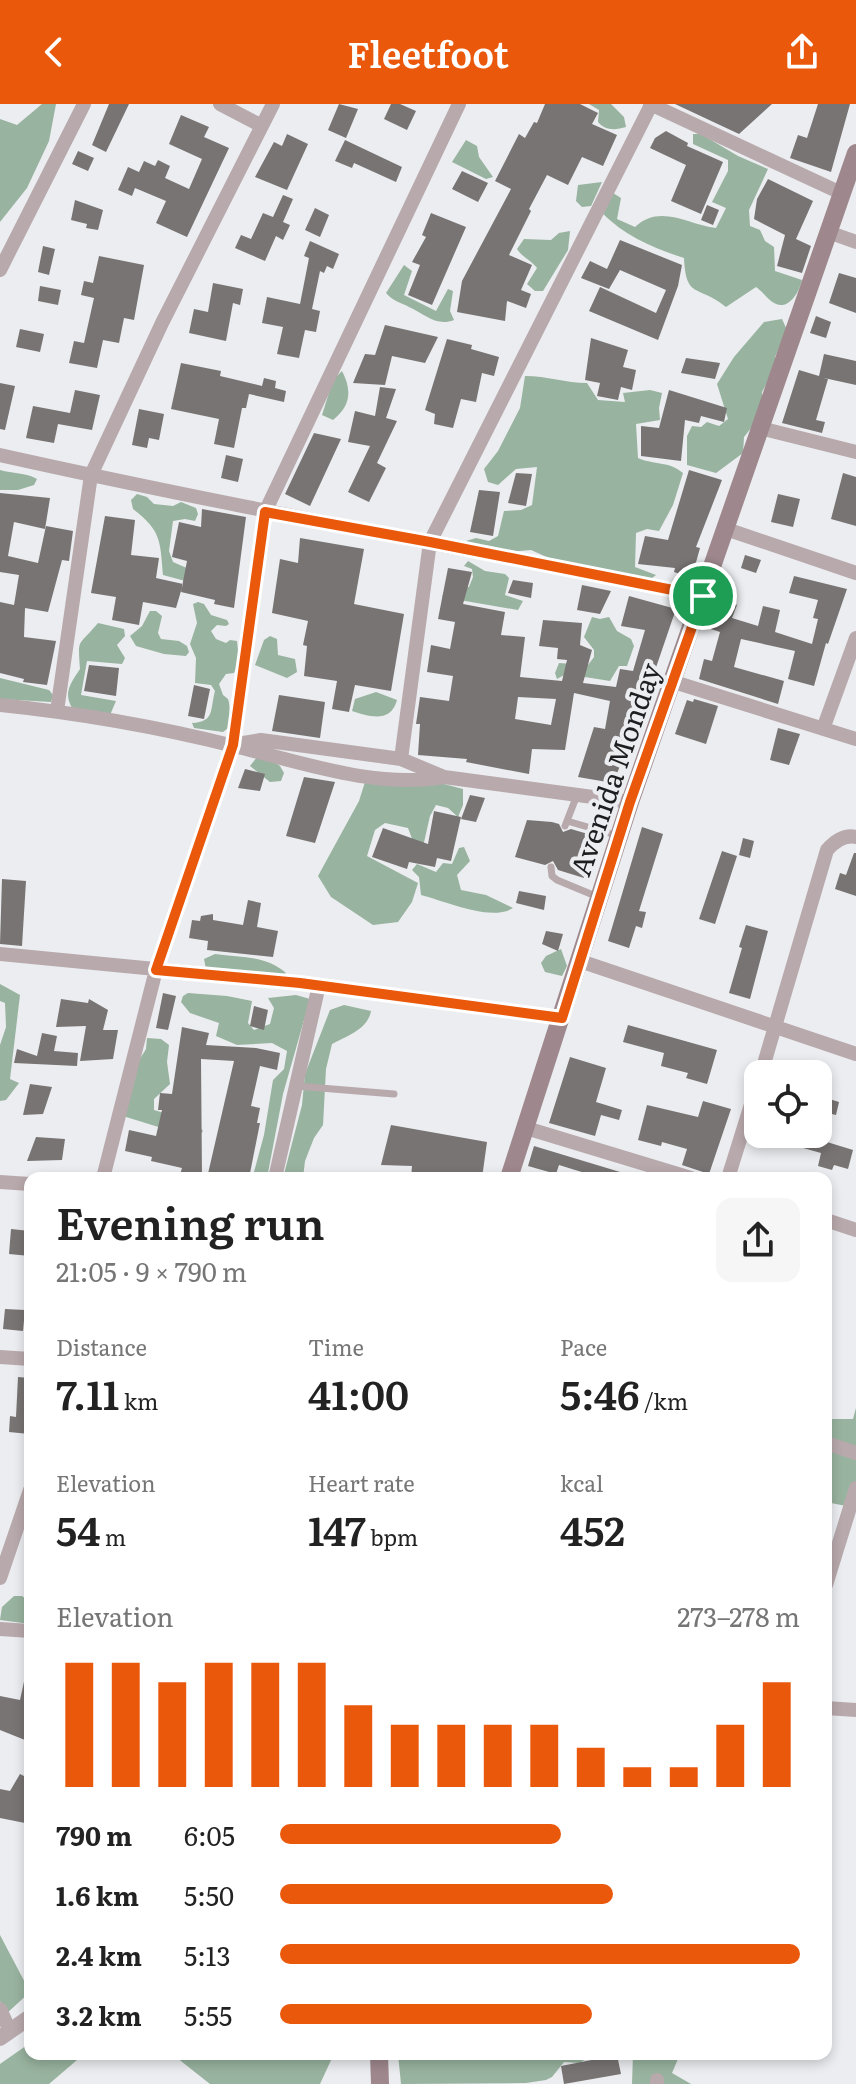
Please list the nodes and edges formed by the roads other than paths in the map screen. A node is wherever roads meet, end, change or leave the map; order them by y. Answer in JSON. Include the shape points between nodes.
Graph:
{"nodes":[{"id":1,"x":84,"y":104,"type":"edge"},
{"id":2,"x":220,"y":104,"type":"edge"},
{"id":3,"x":273,"y":104,"type":"edge"},
{"id":4,"x":459,"y":104,"type":"edge"},
{"id":5,"x":651,"y":104,"type":"edge"},
{"id":6,"x":262,"y":126,"type":"junction"},
{"id":7,"x":856,"y":153,"type":"edge"},
{"id":8,"x":841,"y":193,"type":"junction"},
{"id":9,"x":828,"y":232,"type":"junction"},
{"id":10,"x":856,"y":242,"type":"edge"},
{"id":11,"x":0,"y":270,"type":"edge"},
{"id":12,"x":760,"y":428,"type":"junction"},
{"id":13,"x":856,"y":452,"type":"edge"},
{"id":14,"x":0,"y":455,"type":"edge"},
{"id":15,"x":91,"y":475,"type":"junction"},
{"id":16,"x":265,"y":512,"type":"junction"},
{"id":17,"x":726,"y":529,"type":"junction"},
{"id":18,"x":430,"y":542,"type":"junction"},
{"id":19,"x":856,"y":573,"type":"edge"},
{"id":20,"x":703,"y":596,"type":"junction"},
{"id":21,"x":856,"y":638,"type":"edge"},
{"id":22,"x":674,"y":682,"type":"junction"},
{"id":23,"x":0,"y":705,"type":"edge"},
{"id":24,"x":57,"y":711,"type":"junction"},
{"id":25,"x":823,"y":729,"type":"junction"},
{"id":26,"x":856,"y":739,"type":"edge"},
{"id":27,"x":233,"y":745,"type":"junction"},
{"id":28,"x":401,"y":759,"type":"junction"},
{"id":29,"x":444,"y":777,"type":"junction"},
{"id":30,"x":577,"y":795,"type":"junction"},
{"id":31,"x":630,"y":802,"type":"junction"},
{"id":32,"x":620,"y":836,"type":"junction"},
{"id":33,"x":856,"y":837,"type":"edge"},
{"id":34,"x":551,"y":867,"type":"dead end"},
{"id":35,"x":600,"y":897,"type":"junction"},
{"id":36,"x":0,"y":954,"type":"edge"},
{"id":37,"x":580,"y":961,"type":"junction"},
{"id":38,"x":156,"y":970,"type":"junction"},
{"id":39,"x":319,"y":985,"type":"junction"},
{"id":40,"x":562,"y":1018,"type":"junction"},
{"id":41,"x":775,"y":1027,"type":"junction"},
{"id":42,"x":856,"y":1054,"type":"edge"},
{"id":43,"x":765,"y":1060,"type":"edge"},
{"id":44,"x":296,"y":1086,"type":"junction"},
{"id":45,"x":394,"y":1094,"type":"dead end"},
{"id":46,"x":744,"y":1127,"type":"edge"},
{"id":47,"x":526,"y":1128,"type":"junction"},
{"id":48,"x":105,"y":1172,"type":"edge"},
{"id":49,"x":276,"y":1172,"type":"edge"},
{"id":50,"x":511,"y":1172,"type":"edge"},
{"id":51,"x":671,"y":1172,"type":"edge"},
{"id":52,"x":730,"y":1172,"type":"edge"},
{"id":53,"x":0,"y":1182,"type":"edge"},
{"id":54,"x":24,"y":1184,"type":"edge"},
{"id":55,"x":832,"y":1222,"type":"edge"},
{"id":56,"x":856,"y":1230,"type":"edge"},
{"id":57,"x":0,"y":1357,"type":"edge"},
{"id":58,"x":24,"y":1359,"type":"edge"},
{"id":59,"x":832,"y":1445,"type":"edge"},
{"id":60,"x":856,"y":1453,"type":"edge"},
{"id":61,"x":856,"y":1488,"type":"edge"},
{"id":62,"x":24,"y":1508,"type":"edge"},
{"id":63,"x":832,"y":1566,"type":"edge"},
{"id":64,"x":0,"y":1578,"type":"edge"},
{"id":65,"x":0,"y":1629,"type":"edge"},
{"id":66,"x":24,"y":1631,"type":"edge"},
{"id":67,"x":832,"y":1708,"type":"edge"},
{"id":68,"x":856,"y":1710,"type":"edge"},
{"id":69,"x":0,"y":2009,"type":"edge"},
{"id":70,"x":24,"y":2021,"type":"edge"},
{"id":71,"x":5,"y":2034,"type":"edge"},
{"id":72,"x":379,"y":2060,"type":"edge"},
{"id":73,"x":380,"y":2084,"type":"edge"}],
"edges":[{"from":1,"to":11,"type":"street"},
{"from":2,"to":6,"type":"street"},
{"from":3,"to":6,"type":"street"},
{"from":4,"to":16,"type":"street"},
{"from":5,"to":8,"type":"street"},
{"from":5,"to":18,"type":"street"},
{"from":6,"to":15,"type":"street"},
{"from":7,"to":8,"type":"main road","name":"Avenida Monday"},
{"from":8,"to":9,"type":"main road","name":"Avenida Monday"},
{"from":9,"to":10,"type":"street"},
{"from":9,"to":12,"type":"main road","name":"Avenida Monday"},
{"from":12,"to":13,"type":"street"},
{"from":12,"to":17,"type":"main road","name":"Avenida Monday"},
{"from":14,"to":15,"type":"street"},
{"from":15,"to":16,"type":"street"},
{"from":15,"to":24,"type":"street"},
{"from":16,"to":18,"type":"street"},
{"from":16,"to":27,"type":"street"},
{"from":17,"to":19,"type":"street"},
{"from":17,"to":20,"type":"main road","name":"Avenida Monday"},
{"from":18,"to":20,"type":"street"},
{"from":18,"to":28,"type":"street"},
{"from":20,"to":22,"type":"main road","name":"Avenida Monday"},
{"from":21,"to":25,"type":"street"},
{"from":22,"to":25,"type":"street"},
{"from":22,"to":31,"type":"main road","name":"Avenida Monday"},
{"from":23,"to":24,"type":"street"},
{"from":24,"to":27,"type":"street"},
{"from":25,"to":26,"type":"street"},
{"from":27,"to":28,"type":"street","via":[[261,740]]},
{"from":27,"to":29,"type":"street","via":[[348,772],[419,782]]},
{"from":27,"to":38,"type":"street"},
{"from":28,"to":29,"type":"street"},
{"from":29,"to":30,"type":"street"},
{"from":30,"to":31,"type":"street"},
{"from":30,"to":32,"type":"lane","via":[[566,824]]},
{"from":31,"to":32,"type":"main road","name":"Avenida Monday"},
{"from":32,"to":35,"type":"main road","name":"Avenida Monday"},
{"from":33,"to":41,"type":"street","via":[[836,840],[827,850]]},
{"from":34,"to":35,"type":"lane","via":[[557,880]]},
{"from":35,"to":37,"type":"main road","name":"Avenida Monday"},
{"from":36,"to":38,"type":"street"},
{"from":37,"to":40,"type":"main road","name":"Avenida Monday"},
{"from":37,"to":41,"type":"street"},
{"from":38,"to":39,"type":"street"},
{"from":38,"to":48,"type":"street"},
{"from":39,"to":40,"type":"street"},
{"from":39,"to":44,"type":"street"},
{"from":40,"to":47,"type":"main road","name":"Avenida Monday"},
{"from":41,"to":42,"type":"street"},
{"from":41,"to":43,"type":"street"},
{"from":44,"to":45,"type":"lane"},
{"from":44,"to":49,"type":"street"},
{"from":46,"to":52,"type":"street"},
{"from":47,"to":50,"type":"main road","name":"Avenida Monday"},
{"from":47,"to":51,"type":"street"},
{"from":53,"to":54,"type":"street"},
{"from":55,"to":56,"type":"street"},
{"from":57,"to":58,"type":"street"},
{"from":59,"to":60,"type":"street"},
{"from":61,"to":63,"type":"street"},
{"from":62,"to":64,"type":"street"},
{"from":65,"to":66,"type":"street"},
{"from":67,"to":68,"type":"street"},
{"from":69,"to":71,"type":"street"},
{"from":70,"to":71,"type":"street"},
{"from":72,"to":73,"type":"main road"}]}
